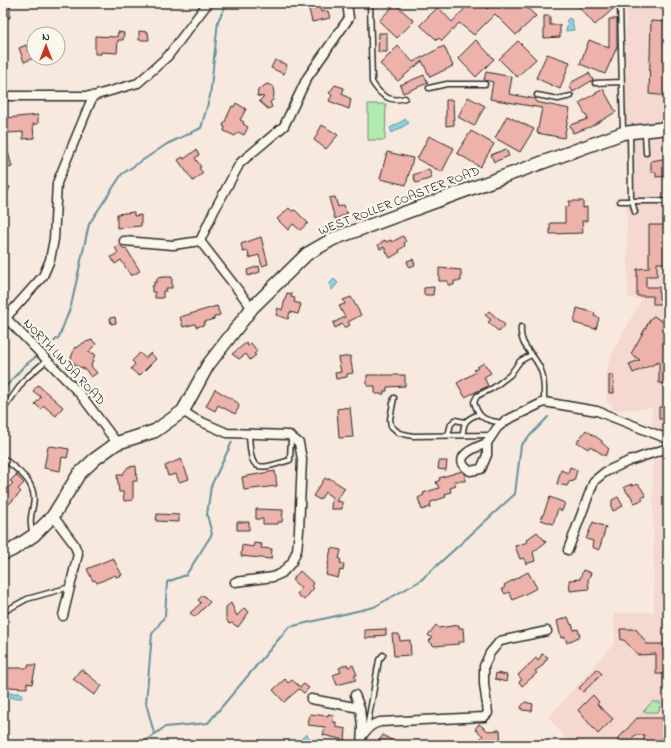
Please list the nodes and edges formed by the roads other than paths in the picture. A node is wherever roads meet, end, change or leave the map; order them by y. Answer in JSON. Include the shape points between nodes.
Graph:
{"nodes":[{"id":1,"x":208,"y":3,"type":"edge"},
{"id":2,"x":347,"y":3,"type":"edge"},
{"id":3,"x":370,"y":3,"type":"edge"},
{"id":4,"x":620,"y":3,"type":"edge"},
{"id":5,"x":621,"y":82,"type":"junction"},
{"id":6,"x":595,"y":83,"type":"dead end"},
{"id":7,"x":485,"y":84,"type":"dead end"},
{"id":8,"x":429,"y":88,"type":"dead end"},
{"id":9,"x":537,"y":95,"type":"dead end"},
{"id":10,"x":3,"y":96,"type":"edge"},
{"id":11,"x":93,"y":96,"type":"junction"},
{"id":12,"x":571,"y":96,"type":"dead end"},
{"id":13,"x":405,"y":98,"type":"dead end"},
{"id":14,"x":668,"y":128,"type":"edge"},
{"id":15,"x":645,"y":130,"type":"junction"},
{"id":16,"x":626,"y":133,"type":"junction"},
{"id":17,"x":646,"y":153,"type":"dead end"},
{"id":18,"x":620,"y":201,"type":"dead end"},
{"id":19,"x":632,"y":201,"type":"junction"},
{"id":20,"x":668,"y":201,"type":"edge"},
{"id":21,"x":635,"y":212,"type":"dead end"},
{"id":22,"x":124,"y":241,"type":"dead end"},
{"id":23,"x":200,"y":241,"type":"junction"},
{"id":24,"x":252,"y":308,"type":"junction"},
{"id":25,"x":4,"y":319,"type":"edge"},
{"id":26,"x":521,"y":327,"type":"dead end"},
{"id":27,"x":531,"y":355,"type":"junction"},
{"id":28,"x":47,"y":360,"type":"junction"},
{"id":29,"x":394,"y":398,"type":"dead end"},
{"id":30,"x":544,"y":402,"type":"junction"},
{"id":31,"x":3,"y":410,"type":"edge"},
{"id":32,"x":183,"y":411,"type":"junction"},
{"id":33,"x":479,"y":414,"type":"junction"},
{"id":34,"x":465,"y":422,"type":"junction"},
{"id":35,"x":504,"y":423,"type":"junction"},
{"id":36,"x":249,"y":433,"type":"junction"},
{"id":37,"x":448,"y":435,"type":"junction"},
{"id":38,"x":463,"y":435,"type":"junction"},
{"id":39,"x":493,"y":435,"type":"junction"},
{"id":40,"x":291,"y":437,"type":"junction"},
{"id":41,"x":668,"y":439,"type":"edge"},
{"id":42,"x":117,"y":443,"type":"junction"},
{"id":43,"x":487,"y":443,"type":"dead end"},
{"id":44,"x":668,"y":448,"type":"edge"},
{"id":45,"x":3,"y":458,"type":"edge"},
{"id":46,"x":53,"y":516,"type":"junction"},
{"id":47,"x":34,"y":535,"type":"junction"},
{"id":48,"x":568,"y":550,"type":"dead end"},
{"id":49,"x":3,"y":554,"type":"edge"},
{"id":50,"x":235,"y":582,"type":"dead end"},
{"id":51,"x":71,"y":587,"type":"junction"},
{"id":52,"x":3,"y":612,"type":"edge"},
{"id":53,"x":63,"y":616,"type":"dead end"},
{"id":54,"x":547,"y":631,"type":"dead end"},
{"id":55,"x":382,"y":656,"type":"dead end"},
{"id":56,"x":355,"y":695,"type":"dead end"},
{"id":57,"x":311,"y":699,"type":"dead end"},
{"id":58,"x":360,"y":708,"type":"junction"},
{"id":59,"x":367,"y":728,"type":"junction"},
{"id":60,"x":362,"y":736,"type":"junction"},
{"id":61,"x":361,"y":745,"type":"edge"}],
"edges":[{"from":1,"to":11,"type":"street","via":[[168,56],[138,83]]},
{"from":2,"to":23,"type":"street","via":[[349,18],[307,78],[284,126],[240,164]]},
{"from":3,"to":13,"type":"lane","via":[[372,82],[386,98]]},
{"from":4,"to":5,"type":"lane"},
{"from":5,"to":6,"type":"lane"},
{"from":5,"to":16,"type":"lane"},
{"from":7,"to":8,"type":"lane","via":[[447,84]]},
{"from":9,"to":12,"type":"lane","via":[[558,99]]},
{"from":10,"to":11,"type":"street"},
{"from":11,"to":25,"type":"street","via":[[58,184],[50,260],[43,276]]},
{"from":14,"to":15,"type":"street","name":"WEST ROLLER COASTER ROAD"},
{"from":15,"to":16,"type":"street","name":"WEST ROLLER COASTER ROAD"},
{"from":15,"to":17,"type":"lane"},
{"from":16,"to":19,"type":"lane"},
{"from":16,"to":24,"type":"street","name":"WEST ROLLER COASTER ROAD","via":[[333,239],[306,254]]},
{"from":18,"to":19,"type":"lane"},
{"from":19,"to":20,"type":"lane"},
{"from":19,"to":21,"type":"lane"},
{"from":22,"to":23,"type":"street","via":[[173,245]]},
{"from":23,"to":24,"type":"street"},
{"from":24,"to":32,"type":"street","name":"WEST ROLLER COASTER ROAD","via":[[208,365]]},
{"from":25,"to":28,"type":"street","name":"NORTH LINDA ROAD"},
{"from":26,"to":27,"type":"lane","via":[[521,337]]},
{"from":27,"to":30,"type":"lane","via":[[541,370]]},
{"from":27,"to":33,"type":"lane","via":[[520,361],[510,375],[493,388],[477,396],[474,402]]},
{"from":28,"to":31,"type":"lane","via":[[25,379]]},
{"from":28,"to":42,"type":"street","name":"NORTH LINDA ROAD","via":[[81,395]]},
{"from":29,"to":37,"type":"lane","via":[[390,419],[393,429],[413,436]]},
{"from":30,"to":35,"type":"street"},
{"from":30,"to":41,"type":"street","via":[[598,411]]},
{"from":32,"to":36,"type":"street","via":[[212,428],[227,433]]},
{"from":32,"to":42,"type":"street","name":"WEST ROLLER COASTER ROAD","via":[[154,431]]},
{"from":33,"to":34,"type":"lane"},
{"from":33,"to":35,"type":"lane","via":[[487,421]]},
{"from":34,"to":37,"type":"lane","via":[[455,420]]},
{"from":34,"to":38,"type":"lane"},
{"from":35,"to":39,"type":"street"},
{"from":36,"to":40,"type":"street"},
{"from":36,"to":40,"type":"lane","via":[[250,458],[254,464],[262,468],[290,460]]},
{"from":37,"to":38,"type":"lane"},
{"from":38,"to":39,"type":"lane"},
{"from":39,"to":43,"type":"street"},
{"from":40,"to":50,"type":"street","via":[[299,443],[302,459],[297,550],[292,562],[282,573],[273,577]]},
{"from":42,"to":46,"type":"street","name":"WEST ROLLER COASTER ROAD","via":[[79,474]]},
{"from":44,"to":48,"type":"street","via":[[629,461],[594,481]]},
{"from":45,"to":47,"type":"lane","via":[[23,474],[33,488],[34,503],[30,526]]},
{"from":46,"to":47,"type":"street","name":"WEST ROLLER COASTER ROAD"},
{"from":46,"to":51,"type":"street","via":[[74,544],[78,554]]},
{"from":47,"to":49,"type":"street","name":"WEST ROLLER COASTER ROAD"},
{"from":51,"to":52,"type":"lane","via":[[27,599]]},
{"from":51,"to":53,"type":"street"},
{"from":54,"to":59,"type":"street","via":[[500,641],[490,652],[484,666],[488,713],[484,717],[390,721],[374,723]]},
{"from":55,"to":59,"type":"lane","via":[[379,660]]},
{"from":56,"to":58,"type":"street"},
{"from":57,"to":58,"type":"street"},
{"from":58,"to":60,"type":"street"},
{"from":59,"to":60,"type":"street"},
{"from":60,"to":61,"type":"street"}]}
